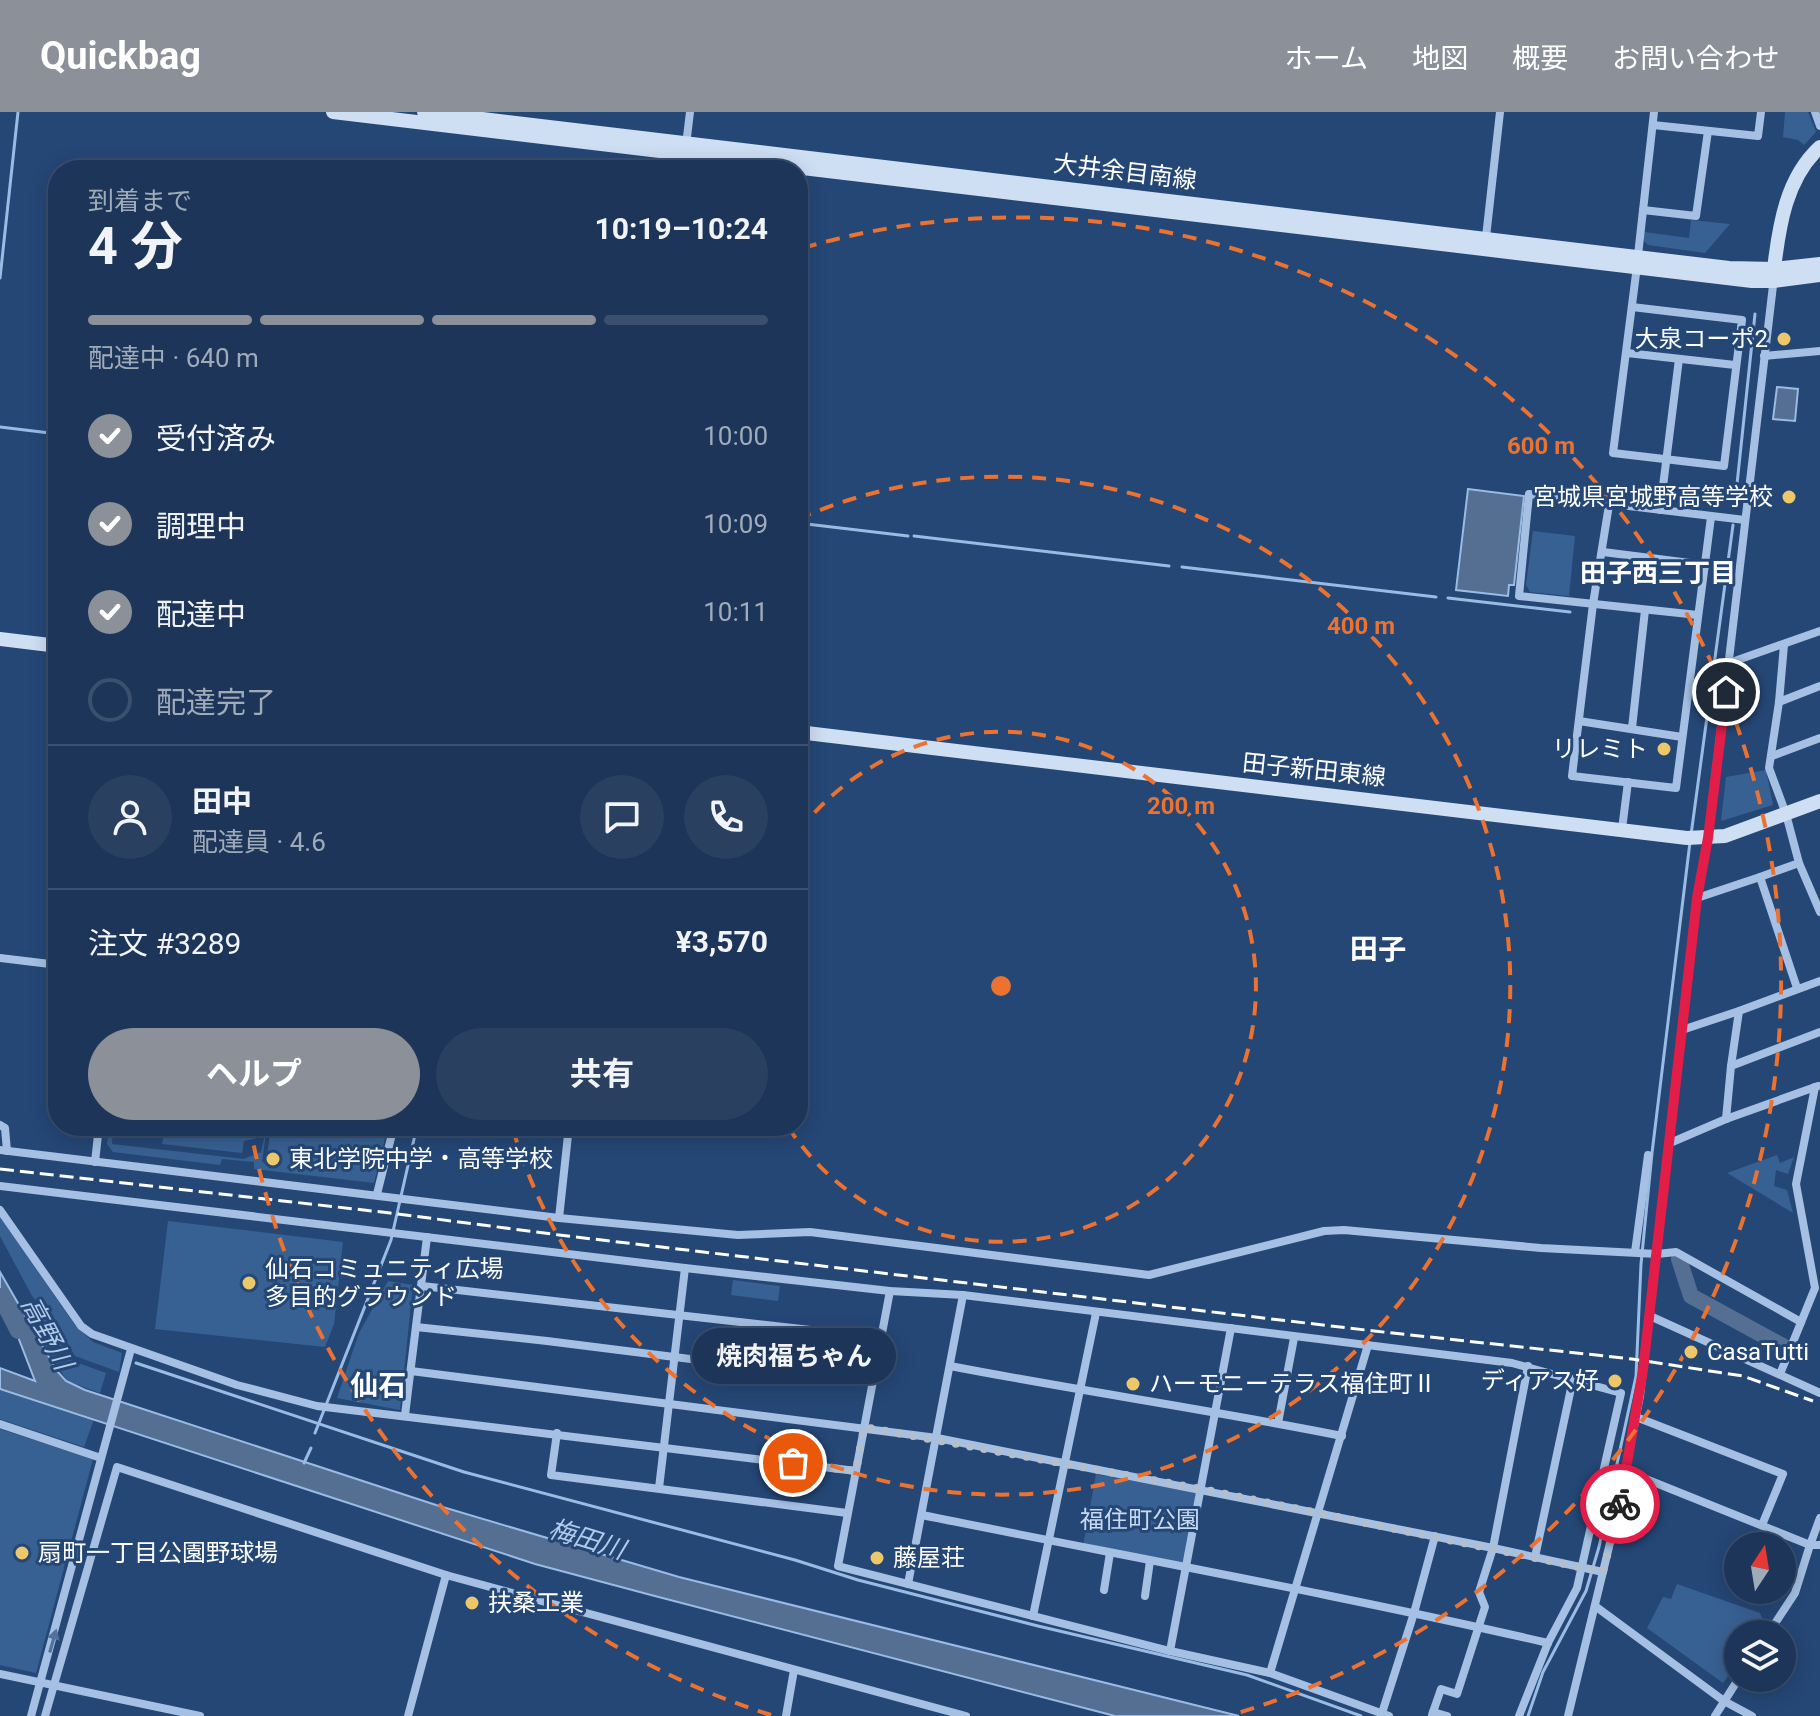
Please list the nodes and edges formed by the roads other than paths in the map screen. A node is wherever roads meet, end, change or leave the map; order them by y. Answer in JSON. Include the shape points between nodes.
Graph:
{"nodes":[{"id":1,"x":333,"y":112,"type":"edge"},
{"id":2,"x":424,"y":112,"type":"edge"},
{"id":3,"x":690,"y":112,"type":"edge"},
{"id":4,"x":1500,"y":112,"type":"edge"},
{"id":5,"x":1654,"y":112,"type":"edge"},
{"id":6,"x":1761,"y":112,"type":"edge"},
{"id":7,"x":1815,"y":112,"type":"edge"},
{"id":8,"x":1653,"y":125,"type":"junction"},
{"id":9,"x":1820,"y":126,"type":"edge"},
{"id":10,"x":1708,"y":131,"type":"junction"},
{"id":11,"x":1820,"y":147,"type":"edge"},
{"id":12,"x":686,"y":149,"type":"junction"},
{"id":13,"x":684,"y":160,"type":"edge"},
{"id":14,"x":780,"y":160,"type":"edge"},
{"id":15,"x":786,"y":160,"type":"edge"},
{"id":16,"x":808,"y":162,"type":"edge"},
{"id":17,"x":808,"y":163,"type":"edge"},
{"id":18,"x":1643,"y":210,"type":"junction"},
{"id":19,"x":1486,"y":237,"type":"junction"},
{"id":20,"x":1638,"y":260,"type":"junction"},
{"id":21,"x":1820,"y":264,"type":"edge"},
{"id":22,"x":1774,"y":275,"type":"junction"},
{"id":23,"x":1820,"y":275,"type":"edge"},
{"id":24,"x":1632,"y":307,"type":"junction"},
{"id":25,"x":1820,"y":351,"type":"edge"},
{"id":26,"x":1627,"y":353,"type":"junction"},
{"id":27,"x":1764,"y":356,"type":"junction"},
{"id":28,"x":1679,"y":359,"type":"junction"},
{"id":29,"x":1735,"y":365,"type":"junction"},
{"id":30,"x":1666,"y":459,"type":"junction"},
{"id":31,"x":1609,"y":505,"type":"junction"},
{"id":32,"x":1660,"y":510,"type":"junction"},
{"id":33,"x":1711,"y":517,"type":"junction"},
{"id":34,"x":1745,"y":520,"type":"junction"},
{"id":35,"x":1603,"y":552,"type":"junction"},
{"id":36,"x":1706,"y":565,"type":"junction"},
{"id":37,"x":1593,"y":604,"type":"junction"},
{"id":38,"x":1645,"y":610,"type":"junction"},
{"id":39,"x":1698,"y":615,"type":"junction"},
{"id":40,"x":1820,"y":631,"type":"edge"},
{"id":41,"x":0,"y":639,"type":"edge"},
{"id":42,"x":48,"y":645,"type":"edge"},
{"id":43,"x":1784,"y":645,"type":"junction"},
{"id":44,"x":1729,"y":663,"type":"junction"},
{"id":45,"x":1820,"y":686,"type":"edge"},
{"id":46,"x":1779,"y":702,"type":"junction"},
{"id":47,"x":1579,"y":721,"type":"junction"},
{"id":48,"x":1632,"y":728,"type":"junction"},
{"id":49,"x":808,"y":733,"type":"edge"},
{"id":50,"x":1682,"y":737,"type":"junction"},
{"id":51,"x":1820,"y":738,"type":"edge"},
{"id":52,"x":1772,"y":756,"type":"junction"},
{"id":53,"x":1628,"y":782,"type":"junction"},
{"id":54,"x":1820,"y":801,"type":"edge"},
{"id":55,"x":1786,"y":814,"type":"junction"},
{"id":56,"x":1622,"y":829,"type":"junction"},
{"id":57,"x":1697,"y":838,"type":"junction"},
{"id":58,"x":1799,"y":863,"type":"junction"},
{"id":59,"x":1760,"y":877,"type":"junction"},
{"id":60,"x":1697,"y":898,"type":"junction"},
{"id":61,"x":1820,"y":912,"type":"edge"},
{"id":62,"x":0,"y":958,"type":"edge"},
{"id":63,"x":48,"y":963,"type":"edge"},
{"id":64,"x":1820,"y":981,"type":"edge"},
{"id":65,"x":1797,"y":988,"type":"junction"},
{"id":66,"x":1739,"y":1011,"type":"junction"},
{"id":67,"x":1682,"y":1030,"type":"junction"},
{"id":68,"x":1820,"y":1032,"type":"edge"},
{"id":69,"x":1731,"y":1066,"type":"junction"},
{"id":70,"x":1818,"y":1086,"type":"edge"},
{"id":71,"x":1726,"y":1119,"type":"junction"},
{"id":72,"x":0,"y":1125,"type":"edge"},
{"id":73,"x":98,"y":1136,"type":"edge"},
{"id":74,"x":392,"y":1136,"type":"edge"},
{"id":75,"x":568,"y":1136,"type":"edge"},
{"id":76,"x":1670,"y":1143,"type":"junction"},
{"id":77,"x":3,"y":1151,"type":"edge"},
{"id":78,"x":1648,"y":1155,"type":"dead end"},
{"id":79,"x":95,"y":1162,"type":"junction"},
{"id":80,"x":0,"y":1186,"type":"edge"},
{"id":81,"x":377,"y":1194,"type":"junction"},
{"id":82,"x":0,"y":1210,"type":"edge"},
{"id":83,"x":559,"y":1218,"type":"junction"},
{"id":84,"x":427,"y":1237,"type":"junction"},
{"id":85,"x":1636,"y":1252,"type":"junction"},
{"id":86,"x":1652,"y":1253,"type":"junction"},
{"id":87,"x":685,"y":1268,"type":"junction"},
{"id":88,"x":422,"y":1286,"type":"junction"},
{"id":89,"x":890,"y":1291,"type":"junction"},
{"id":90,"x":963,"y":1295,"type":"junction"},
{"id":91,"x":1096,"y":1313,"type":"junction"},
{"id":92,"x":680,"y":1315,"type":"junction"},
{"id":93,"x":1650,"y":1316,"type":"junction"},
{"id":94,"x":1801,"y":1322,"type":"junction"},
{"id":95,"x":416,"y":1327,"type":"junction"},
{"id":96,"x":1231,"y":1328,"type":"junction"},
{"id":97,"x":882,"y":1338,"type":"junction"},
{"id":98,"x":1294,"y":1338,"type":"junction"},
{"id":99,"x":1368,"y":1345,"type":"junction"},
{"id":100,"x":131,"y":1349,"type":"junction"},
{"id":101,"x":675,"y":1357,"type":"junction"},
{"id":102,"x":950,"y":1366,"type":"junction"},
{"id":103,"x":1528,"y":1366,"type":"junction"},
{"id":104,"x":411,"y":1371,"type":"junction"},
{"id":105,"x":1780,"y":1374,"type":"junction"},
{"id":106,"x":1573,"y":1379,"type":"junction"},
{"id":107,"x":873,"y":1382,"type":"junction"},
{"id":108,"x":1080,"y":1391,"type":"junction"},
{"id":109,"x":1820,"y":1393,"type":"edge"},
{"id":110,"x":670,"y":1402,"type":"junction"},
{"id":111,"x":1215,"y":1412,"type":"junction"},
{"id":112,"x":405,"y":1415,"type":"junction"},
{"id":113,"x":1636,"y":1417,"type":"junction"},
{"id":114,"x":1278,"y":1423,"type":"junction"},
{"id":115,"x":0,"y":1424,"type":"edge"},
{"id":116,"x":864,"y":1427,"type":"junction"},
{"id":117,"x":557,"y":1433,"type":"junction"},
{"id":118,"x":1342,"y":1436,"type":"junction"},
{"id":119,"x":937,"y":1438,"type":"junction"},
{"id":120,"x":664,"y":1446,"type":"junction"},
{"id":121,"x":101,"y":1458,"type":"junction"},
{"id":122,"x":1064,"y":1464,"type":"junction"},
{"id":123,"x":856,"y":1471,"type":"junction"},
{"id":124,"x":1626,"y":1471,"type":"junction"},
{"id":125,"x":659,"y":1488,"type":"junction"},
{"id":126,"x":1202,"y":1489,"type":"junction"},
{"id":127,"x":847,"y":1513,"type":"junction"},
{"id":128,"x":1320,"y":1514,"type":"junction"},
{"id":129,"x":922,"y":1515,"type":"junction"},
{"id":130,"x":1820,"y":1518,"type":"edge"},
{"id":131,"x":1762,"y":1525,"type":"junction"},
{"id":132,"x":1435,"y":1536,"type":"junction"},
{"id":133,"x":1049,"y":1541,"type":"junction"},
{"id":134,"x":1815,"y":1545,"type":"edge"},
{"id":135,"x":1493,"y":1548,"type":"junction"},
{"id":136,"x":78,"y":1549,"type":"junction"},
{"id":137,"x":94,"y":1552,"type":"junction"},
{"id":138,"x":1110,"y":1553,"type":"junction"},
{"id":139,"x":1535,"y":1557,"type":"junction"},
{"id":140,"x":1150,"y":1561,"type":"junction"},
{"id":141,"x":1186,"y":1568,"type":"junction"},
{"id":142,"x":1584,"y":1568,"type":"junction"},
{"id":143,"x":1600,"y":1572,"type":"junction"},
{"id":144,"x":446,"y":1575,"type":"junction"},
{"id":145,"x":908,"y":1584,"type":"junction"},
{"id":146,"x":1297,"y":1588,"type":"junction"},
{"id":147,"x":1104,"y":1590,"type":"dead end"},
{"id":148,"x":1145,"y":1596,"type":"dead end"},
{"id":149,"x":1595,"y":1606,"type":"junction"},
{"id":150,"x":1414,"y":1613,"type":"junction"},
{"id":151,"x":1033,"y":1616,"type":"junction"},
{"id":152,"x":1777,"y":1620,"type":"edge"},
{"id":153,"x":1480,"y":1627,"type":"junction"},
{"id":154,"x":1548,"y":1643,"type":"junction"},
{"id":155,"x":1170,"y":1651,"type":"junction"},
{"id":156,"x":794,"y":1670,"type":"junction"},
{"id":157,"x":1270,"y":1673,"type":"junction"},
{"id":158,"x":0,"y":1674,"type":"edge"},
{"id":159,"x":41,"y":1683,"type":"junction"},
{"id":160,"x":54,"y":1685,"type":"junction"},
{"id":161,"x":1730,"y":1692,"type":"edge"},
{"id":162,"x":1724,"y":1701,"type":"junction"},
{"id":163,"x":1432,"y":1714,"type":"edge"},
{"id":164,"x":1386,"y":1715,"type":"edge"},
{"id":165,"x":31,"y":1716,"type":"edge"},
{"id":166,"x":45,"y":1716,"type":"edge"},
{"id":167,"x":200,"y":1716,"type":"edge"},
{"id":168,"x":408,"y":1716,"type":"edge"},
{"id":169,"x":786,"y":1716,"type":"edge"},
{"id":170,"x":966,"y":1716,"type":"edge"},
{"id":171,"x":1447,"y":1716,"type":"edge"},
{"id":172,"x":1519,"y":1716,"type":"edge"},
{"id":173,"x":1568,"y":1716,"type":"edge"},
{"id":174,"x":1715,"y":1716,"type":"edge"},
{"id":175,"x":1752,"y":1716,"type":"edge"}],
"edges":[{"from":1,"to":12,"type":"street"},
{"from":2,"to":12,"type":"street","name":"大井余目南線"},
{"from":3,"to":12,"type":"street"},
{"from":4,"to":19,"type":"street"},
{"from":5,"to":8,"type":"street"},
{"from":6,"to":10,"type":"street","via":[[1758,136]]},
{"from":7,"to":9,"type":"street"},
{"from":8,"to":10,"type":"street"},
{"from":8,"to":18,"type":"street"},
{"from":10,"to":18,"type":"street","via":[[1696,216]]},
{"from":11,"to":22,"type":"street","via":[[1792,186],[1782,215]]},
{"from":12,"to":13,"type":"street"},
{"from":12,"to":14,"type":"street"},
{"from":12,"to":15,"type":"street","name":"大井余目南線"},
{"from":16,"to":19,"type":"street","name":"大井余目南線"},
{"from":17,"to":20,"type":"street"},
{"from":18,"to":20,"type":"street"},
{"from":19,"to":20,"type":"street","name":"大井余目南線"},
{"from":20,"to":22,"type":"street","via":[[1752,281]]},
{"from":20,"to":24,"type":"street"},
{"from":21,"to":22,"type":"street"},
{"from":22,"to":23,"type":"street"},
{"from":22,"to":27,"type":"street"},
{"from":24,"to":26,"type":"street"},
{"from":24,"to":29,"type":"street","via":[[1742,320]]},
{"from":25,"to":27,"type":"street"},
{"from":26,"to":28,"type":"street"},
{"from":26,"to":30,"type":"street","via":[[1613,453]]},
{"from":27,"to":34,"type":"street"},
{"from":28,"to":29,"type":"street"},
{"from":28,"to":30,"type":"street"},
{"from":29,"to":30,"type":"street","via":[[1724,466]]},
{"from":30,"to":32,"type":"street"},
{"from":31,"to":32,"type":"street"},
{"from":31,"to":35,"type":"street"},
{"from":31,"to":37,"type":"street","via":[[1529,494],[1519,596]]},
{"from":32,"to":33,"type":"street"},
{"from":33,"to":34,"type":"street"},
{"from":33,"to":36,"type":"street"},
{"from":34,"to":44,"type":"street"},
{"from":35,"to":36,"type":"street"},
{"from":35,"to":37,"type":"street"},
{"from":36,"to":39,"type":"street"},
{"from":37,"to":38,"type":"street"},
{"from":37,"to":47,"type":"street"},
{"from":38,"to":39,"type":"street"},
{"from":38,"to":48,"type":"street"},
{"from":39,"to":50,"type":"street"},
{"from":40,"to":43,"type":"street"},
{"from":41,"to":42,"type":"street"},
{"from":43,"to":44,"type":"street"},
{"from":43,"to":46,"type":"street"},
{"from":44,"to":57,"type":"street"},
{"from":45,"to":46,"type":"street"},
{"from":46,"to":52,"type":"street"},
{"from":47,"to":48,"type":"street"},
{"from":47,"to":53,"type":"street","via":[[1572,776]]},
{"from":48,"to":50,"type":"street"},
{"from":49,"to":56,"type":"street","name":"田子新田東線"},
{"from":50,"to":53,"type":"street","via":[[1676,788]]},
{"from":51,"to":52,"type":"street"},
{"from":52,"to":55,"type":"street","via":[[1769,768]]},
{"from":53,"to":56,"type":"street"},
{"from":54,"to":55,"type":"street","name":"田子新田東線"},
{"from":55,"to":57,"type":"street","name":"田子新田東線","via":[[1725,836]]},
{"from":55,"to":58,"type":"street"},
{"from":56,"to":57,"type":"street","name":"田子新田東線"},
{"from":57,"to":60,"type":"street"},
{"from":58,"to":59,"type":"street"},
{"from":58,"to":61,"type":"street"},
{"from":59,"to":60,"type":"street"},
{"from":59,"to":65,"type":"street"},
{"from":60,"to":67,"type":"street"},
{"from":62,"to":63,"type":"street"},
{"from":64,"to":65,"type":"street"},
{"from":65,"to":66,"type":"street"},
{"from":66,"to":67,"type":"street"},
{"from":66,"to":69,"type":"street"},
{"from":67,"to":76,"type":"street"},
{"from":68,"to":69,"type":"street"},
{"from":69,"to":71,"type":"street"},
{"from":70,"to":71,"type":"street"},
{"from":70,"to":94,"type":"street","via":[[1796,1184],[1815,1288]]},
{"from":71,"to":76,"type":"street"},
{"from":72,"to":77,"type":"street","via":[[5,1128]]},
{"from":73,"to":79,"type":"street"},
{"from":74,"to":81,"type":"street"},
{"from":75,"to":83,"type":"street"},
{"from":76,"to":86,"type":"street"},
{"from":77,"to":79,"type":"street"},
{"from":78,"to":85,"type":"street"},
{"from":79,"to":81,"type":"street"},
{"from":80,"to":84,"type":"street"},
{"from":81,"to":83,"type":"street"},
{"from":82,"to":100,"type":"street","via":[[81,1326]]},
{"from":83,"to":85,"type":"street","via":[[738,1235],[810,1232],[1149,1275],[1344,1230]]},
{"from":84,"to":87,"type":"street"},
{"from":84,"to":88,"type":"street"},
{"from":85,"to":86,"type":"street"},
{"from":86,"to":93,"type":"street"},
{"from":86,"to":94,"type":"street","via":[[1676,1252]]},
{"from":87,"to":89,"type":"street"},
{"from":87,"to":92,"type":"street"},
{"from":88,"to":92,"type":"street"},
{"from":88,"to":95,"type":"street"},
{"from":89,"to":90,"type":"street"},
{"from":89,"to":97,"type":"street"},
{"from":90,"to":91,"type":"street"},
{"from":90,"to":102,"type":"street"},
{"from":91,"to":96,"type":"street"},
{"from":91,"to":108,"type":"street"},
{"from":92,"to":97,"type":"street"},
{"from":92,"to":101,"type":"street"},
{"from":93,"to":105,"type":"street"},
{"from":93,"to":113,"type":"street"},
{"from":94,"to":105,"type":"street"},
{"from":95,"to":101,"type":"street"},
{"from":95,"to":104,"type":"street"},
{"from":96,"to":98,"type":"street"},
{"from":96,"to":111,"type":"street"},
{"from":97,"to":107,"type":"street"},
{"from":98,"to":99,"type":"street"},
{"from":98,"to":114,"type":"street"},
{"from":99,"to":103,"type":"street"},
{"from":99,"to":118,"type":"street"},
{"from":100,"to":112,"type":"street","via":[[317,1406]]},
{"from":100,"to":121,"type":"street"},
{"from":101,"to":107,"type":"street"},
{"from":101,"to":110,"type":"street"},
{"from":102,"to":108,"type":"street"},
{"from":102,"to":119,"type":"street"},
{"from":103,"to":106,"type":"street"},
{"from":103,"to":135,"type":"street"},
{"from":104,"to":110,"type":"street"},
{"from":104,"to":112,"type":"street"},
{"from":105,"to":109,"type":"street"},
{"from":106,"to":139,"type":"street"},
{"from":106,"to":142,"type":"street","via":[[1621,1393]]},
{"from":107,"to":116,"type":"street"},
{"from":108,"to":111,"type":"street"},
{"from":108,"to":122,"type":"street"},
{"from":110,"to":116,"type":"street"},
{"from":110,"to":120,"type":"street"},
{"from":111,"to":114,"type":"street"},
{"from":111,"to":126,"type":"street"},
{"from":112,"to":117,"type":"street"},
{"from":113,"to":124,"type":"street"},
{"from":113,"to":131,"type":"street","via":[[1783,1474]]},
{"from":114,"to":118,"type":"street"},
{"from":115,"to":121,"type":"street"},
{"from":116,"to":119,"type":"street"},
{"from":116,"to":123,"type":"street"},
{"from":117,"to":120,"type":"street"},
{"from":117,"to":125,"type":"street","via":[[551,1475]]},
{"from":118,"to":128,"type":"street"},
{"from":119,"to":122,"type":"street"},
{"from":119,"to":129,"type":"street"},
{"from":120,"to":123,"type":"street"},
{"from":120,"to":125,"type":"street"},
{"from":121,"to":136,"type":"street"},
{"from":122,"to":126,"type":"street"},
{"from":122,"to":133,"type":"street"},
{"from":123,"to":127,"type":"street"},
{"from":124,"to":131,"type":"street"},
{"from":124,"to":143,"type":"street"},
{"from":125,"to":127,"type":"street"},
{"from":126,"to":128,"type":"street"},
{"from":126,"to":141,"type":"street"},
{"from":127,"to":145,"type":"street","via":[[838,1566]]},
{"from":128,"to":132,"type":"street"},
{"from":128,"to":146,"type":"street"},
{"from":129,"to":133,"type":"street"},
{"from":129,"to":145,"type":"street"},
{"from":130,"to":134,"type":"street"},
{"from":131,"to":134,"type":"street"},
{"from":132,"to":135,"type":"street"},
{"from":132,"to":150,"type":"street"},
{"from":133,"to":138,"type":"street"},
{"from":133,"to":151,"type":"street"},
{"from":134,"to":152,"type":"street"},
{"from":135,"to":139,"type":"street"},
{"from":135,"to":153,"type":"street","via":[[1479,1592],[1485,1607]]},
{"from":136,"to":137,"type":"street"},
{"from":159,"to":136,"type":"street","one_way":true},
{"from":137,"to":144,"type":"street","via":[[117,1467]]},
{"from":137,"to":160,"type":"street"},
{"from":138,"to":140,"type":"street"},
{"from":138,"to":147,"type":"street"},
{"from":139,"to":142,"type":"street"},
{"from":140,"to":141,"type":"street"},
{"from":140,"to":148,"type":"street"},
{"from":141,"to":146,"type":"street"},
{"from":141,"to":155,"type":"street"},
{"from":142,"to":143,"type":"street"},
{"from":142,"to":154,"type":"street"},
{"from":143,"to":149,"type":"street"},
{"from":144,"to":156,"type":"street"},
{"from":144,"to":168,"type":"street"},
{"from":145,"to":151,"type":"street"},
{"from":146,"to":150,"type":"street"},
{"from":146,"to":157,"type":"street"},
{"from":149,"to":162,"type":"street"},
{"from":149,"to":173,"type":"street"},
{"from":150,"to":153,"type":"street"},
{"from":150,"to":164,"type":"street"},
{"from":151,"to":155,"type":"street"},
{"from":153,"to":154,"type":"street"},
{"from":153,"to":163,"type":"street","via":[[1457,1694],[1441,1689]]},
{"from":154,"to":172,"type":"street"},
{"from":155,"to":157,"type":"street"},
{"from":156,"to":169,"type":"street"},
{"from":156,"to":170,"type":"street"},
{"from":157,"to":164,"type":"street"},
{"from":158,"to":159,"type":"street"},
{"from":159,"to":160,"type":"street"},
{"from":159,"to":165,"type":"street"},
{"from":160,"to":166,"type":"street"},
{"from":160,"to":167,"type":"street"},
{"from":161,"to":162,"type":"street"},
{"from":162,"to":174,"type":"street"},
{"from":162,"to":175,"type":"street"},
{"from":163,"to":171,"type":"street"}]}
